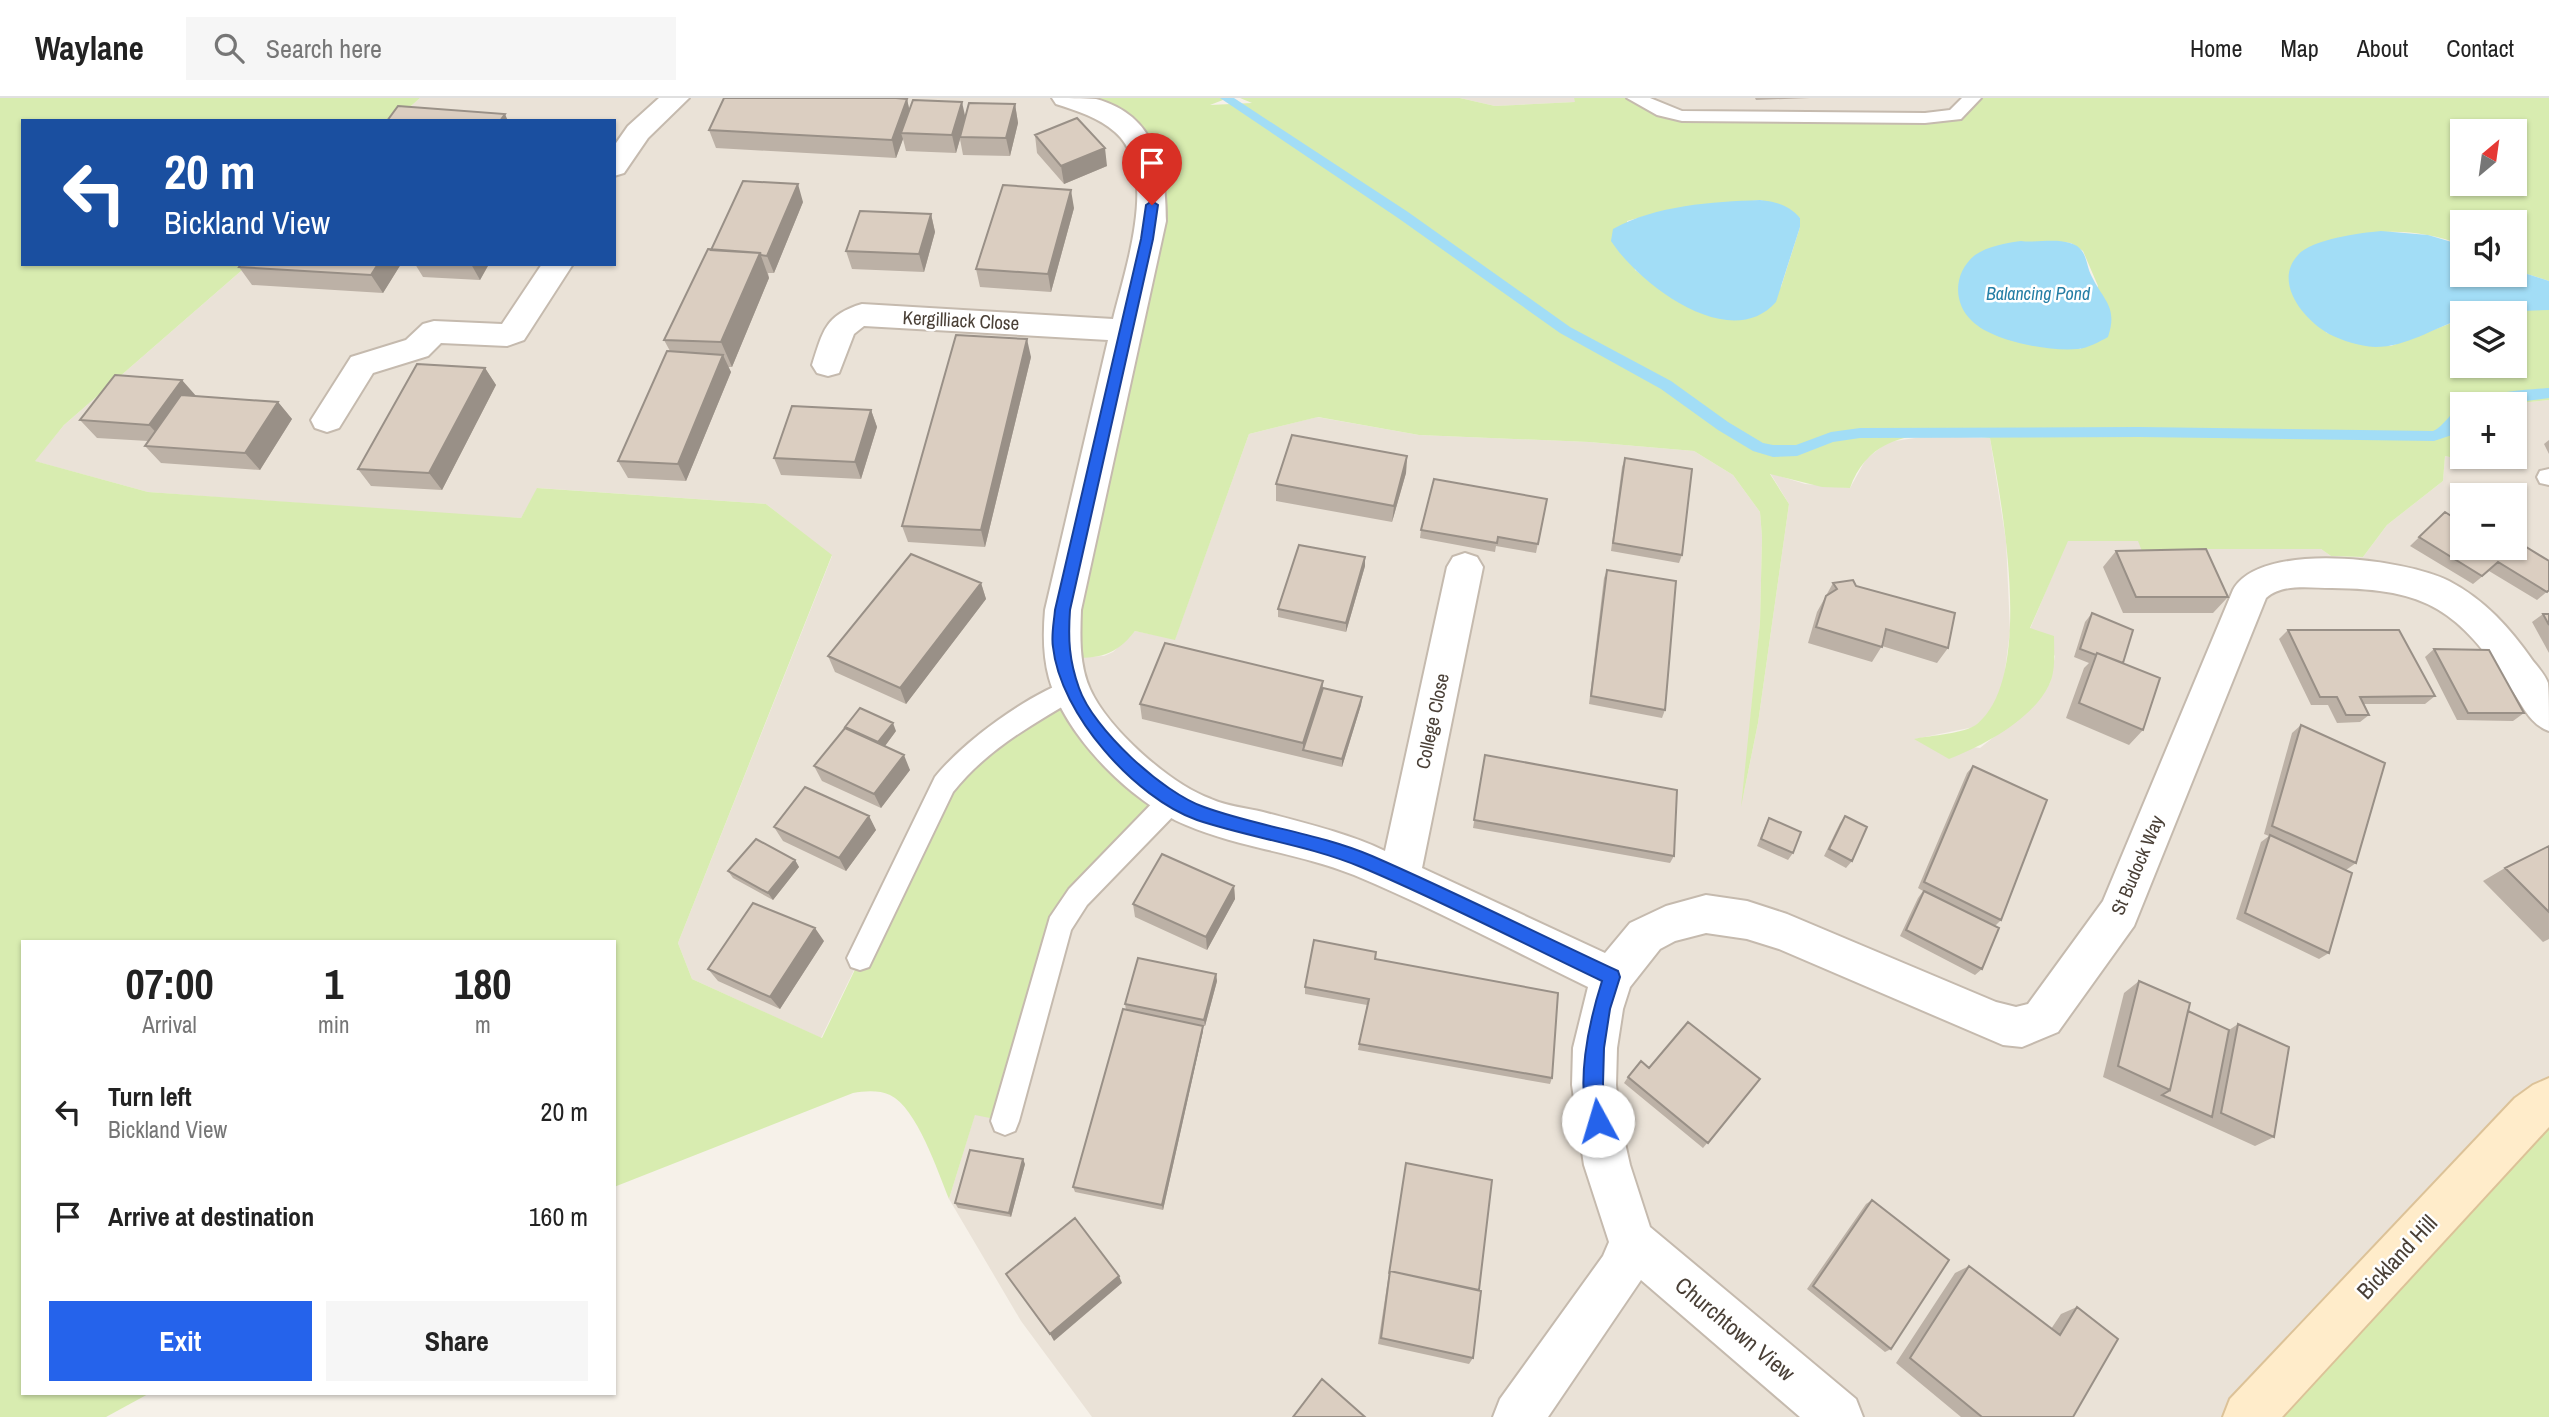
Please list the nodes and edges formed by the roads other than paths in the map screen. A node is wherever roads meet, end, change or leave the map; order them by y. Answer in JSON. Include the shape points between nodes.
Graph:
{"nodes":[{"id":1,"x":676,"y":98,"type":"edge"},
{"id":2,"x":1066,"y":98,"type":"edge"},
{"id":3,"x":1636,"y":98,"type":"edge"},
{"id":4,"x":1972,"y":98,"type":"edge"},
{"id":5,"x":616,"y":164,"type":"edge"},
{"id":6,"x":557,"y":266,"type":"edge"},
{"id":7,"x":1125,"y":330,"type":"junction"},
{"id":8,"x":828,"y":365,"type":"dead end"},
{"id":9,"x":327,"y":420,"type":"dead end"},
{"id":10,"x":1465,"y":567,"type":"dead end"},
{"id":11,"x":1071,"y":690,"type":"junction"},
{"id":12,"x":2549,"y":715,"type":"edge"},
{"id":13,"x":1172,"y":800,"type":"junction"},
{"id":14,"x":1400,"y":876,"type":"junction"},
{"id":15,"x":860,"y":958,"type":"dead end"},
{"id":16,"x":1612,"y":977,"type":"junction"},
{"id":17,"x":2549,"y":1100,"type":"edge"},
{"id":18,"x":1005,"y":1121,"type":"dead end"},
{"id":19,"x":1632,"y":1242,"type":"junction"},
{"id":20,"x":1518,"y":1417,"type":"edge"},
{"id":21,"x":1838,"y":1417,"type":"edge"},
{"id":22,"x":2248,"y":1417,"type":"edge"}],
"edges":[{"from":1,"to":5,"type":"street","via":[[638,132]]},
{"from":2,"to":7,"type":"street","via":[[1105,111],[1125,125],[1136,136],[1148,164],[1151,221]]},
{"from":3,"to":4,"type":"lane","via":[[1682,116],[1925,118],[1955,115]]},
{"from":6,"to":9,"type":"street","via":[[513,332],[434,332],[417,348],[362,365]]},
{"from":7,"to":8,"type":"street","name":"Kergilliack Close","via":[[862,315],[842,326]]},
{"from":7,"to":11,"type":"street","via":[[1063,610],[1060,647]]},
{"from":10,"to":14,"type":"street","name":"College Close"},
{"from":11,"to":13,"type":"street","via":[[1098,732]]},
{"from":11,"to":15,"type":"lane","via":[[981,746],[954,770]]},
{"from":12,"to":16,"type":"street","name":"St Budock Way","via":[[2493,634],[2450,597],[2414,581],[2359,573],[2268,577],[2251,590],[2119,913],[2043,1018],[2028,1027],[2010,1028],[1787,933],[1727,916],[1706,915],[1645,936]]},
{"from":13,"to":14,"type":"street","via":[[1199,813],[1322,846]]},
{"from":13,"to":18,"type":"lane","via":[[1078,897],[1059,925]]},
{"from":14,"to":16,"type":"street"},
{"from":16,"to":19,"type":"street","via":[[1595,1048],[1594,1084],[1607,1165]]},
{"from":17,"to":22,"type":"street","name":"Bickland Hill","via":[[2531,1113]]},
{"from":19,"to":20,"type":"street","via":[[1621,1271]]},
{"from":19,"to":21,"type":"street","name":"Churchtown View"}]}
